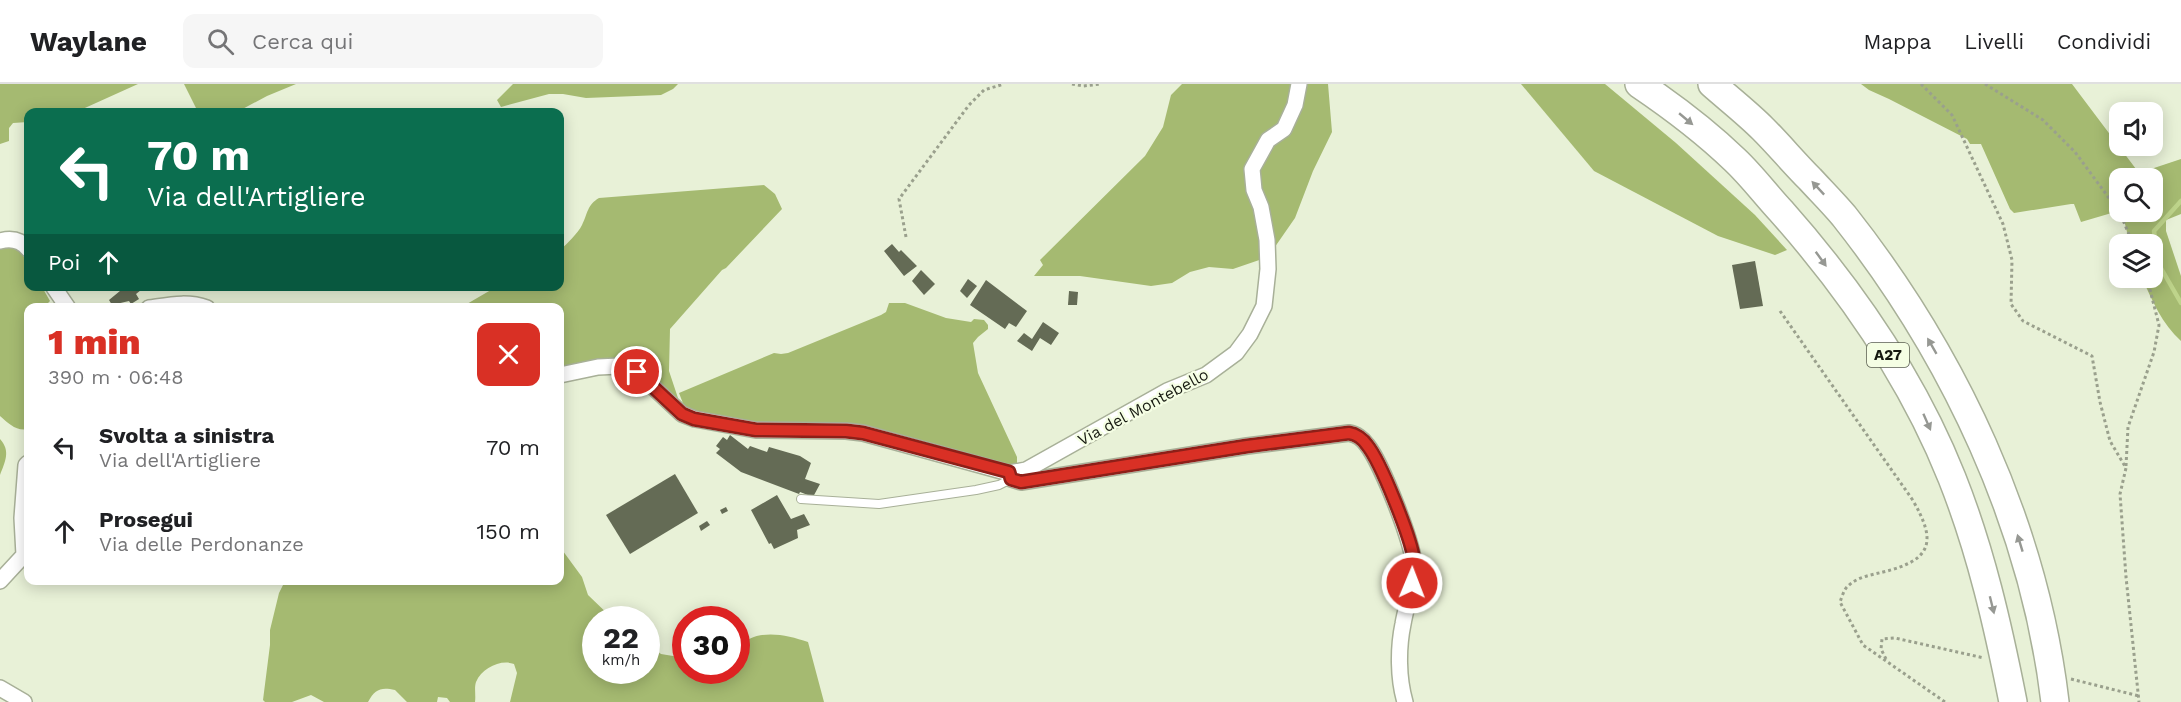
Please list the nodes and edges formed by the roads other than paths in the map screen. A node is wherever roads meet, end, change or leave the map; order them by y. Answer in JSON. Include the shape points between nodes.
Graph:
{"nodes":[{"id":1,"x":1299,"y":84,"type":"edge"},
{"id":2,"x":1639,"y":84,"type":"edge"},
{"id":3,"x":1712,"y":84,"type":"edge"},
{"id":4,"x":0,"y":241,"type":"edge"},
{"id":5,"x":24,"y":243,"type":"edge"},
{"id":6,"x":564,"y":374,"type":"edge"},
{"id":7,"x":1010,"y":476,"type":"junction"},
{"id":8,"x":24,"y":492,"type":"edge"},
{"id":9,"x":801,"y":499,"type":"dead end"},
{"id":10,"x":24,"y":555,"type":"edge"},
{"id":11,"x":24,"y":555,"type":"edge"},
{"id":12,"x":0,"y":581,"type":"edge"},
{"id":13,"x":0,"y":688,"type":"edge"},
{"id":14,"x":2061,"y":690,"type":"edge"},
{"id":15,"x":24,"y":702,"type":"edge"},
{"id":16,"x":1405,"y":702,"type":"edge"},
{"id":17,"x":2013,"y":702,"type":"edge"}],
"edges":[{"from":1,"to":7,"type":"street","name":"Via del Montebello","via":[[1284,129],[1268,140],[1252,168],[1267,240],[1268,269],[1264,306],[1236,353],[1206,375],[1167,391]]},
{"from":2,"to":17,"type":"highway","number":"A27","one_way":true,"via":[[1737,161],[1813,248],[1873,330],[1919,405],[1952,478],[1979,553]]},
{"from":14,"to":3,"type":"highway","number":"A27","one_way":true,"via":[[2020,541],[1991,463],[1956,387],[1907,303],[1843,215],[1764,129]]},
{"from":4,"to":5,"type":"street"},
{"from":6,"to":7,"type":"street","via":[[619,366],[637,372],[682,414],[694,419],[756,430],[863,433]]},
{"from":7,"to":9,"type":"lane","via":[[999,485],[976,490],[879,504]]},
{"from":7,"to":16,"type":"street","via":[[1021,482],[1247,446],[1356,434],[1375,457],[1414,560],[1401,633]]},
{"from":8,"to":11,"type":"street"},
{"from":10,"to":12,"type":"street"},
{"from":13,"to":15,"type":"street"}]}
